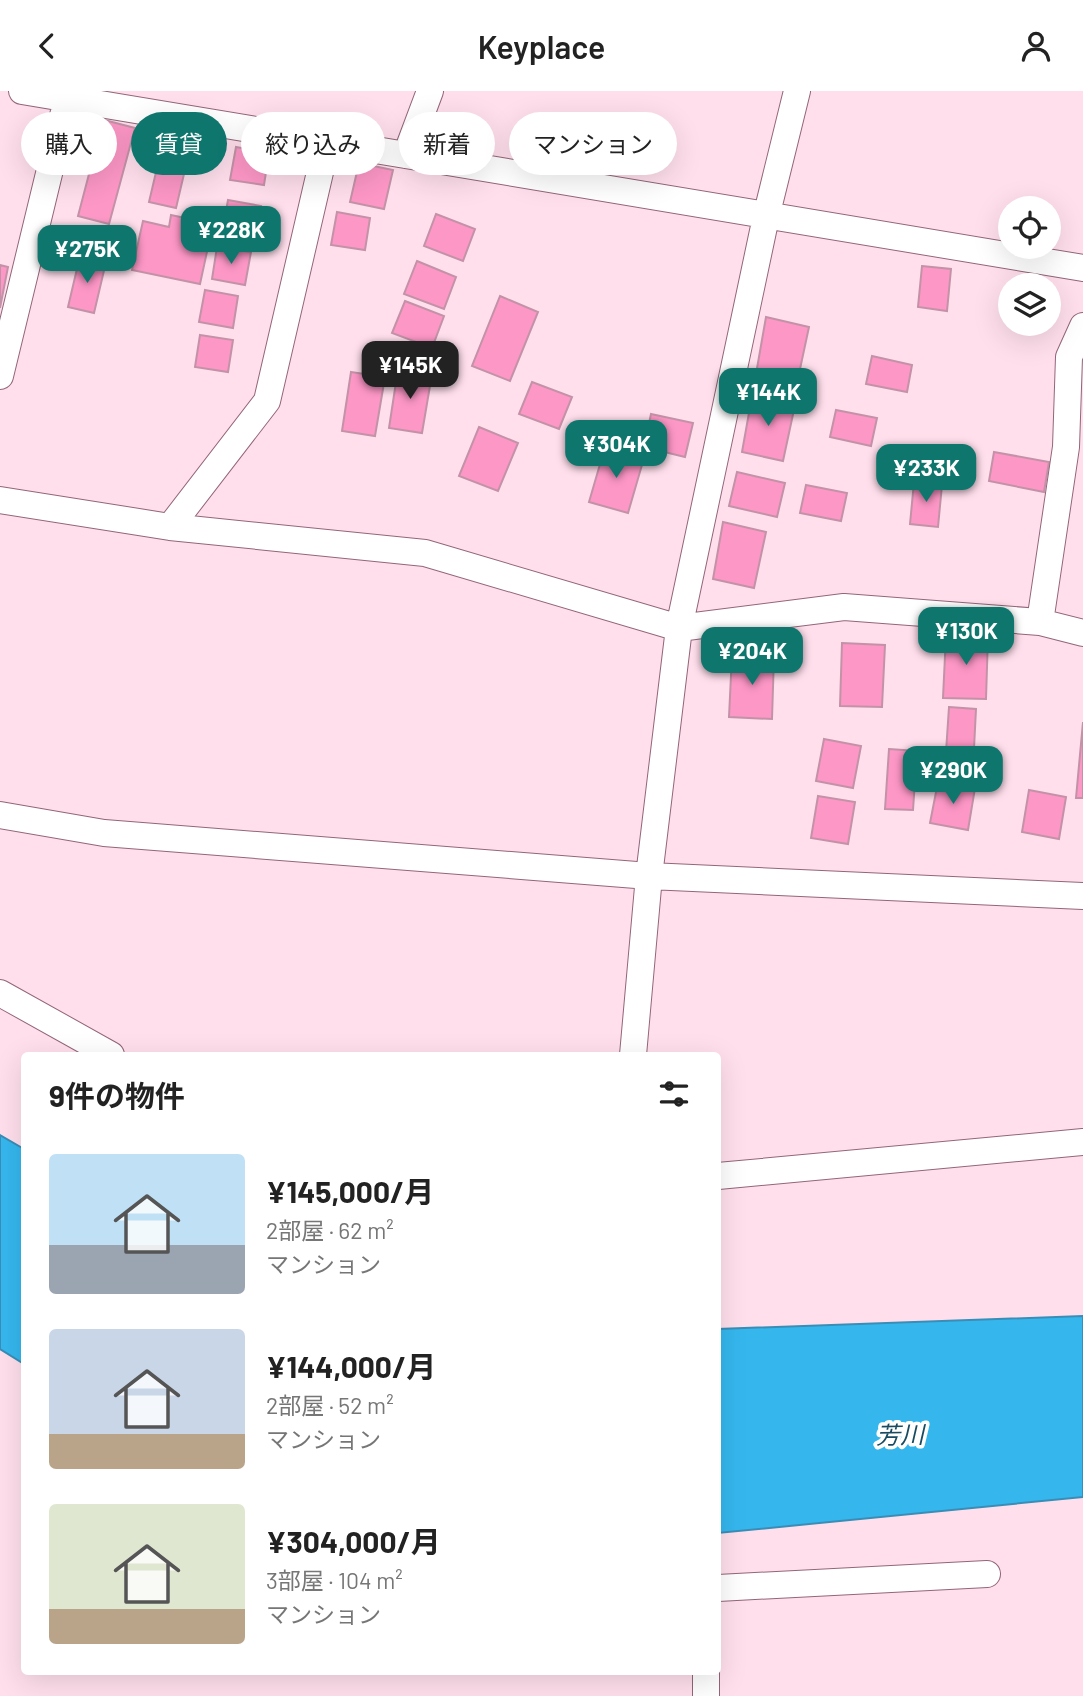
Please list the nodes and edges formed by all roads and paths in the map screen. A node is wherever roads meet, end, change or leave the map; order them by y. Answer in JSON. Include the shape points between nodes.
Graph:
{"nodes":[{"id":1,"x":22,"y":91,"type":"edge"},
{"id":2,"x":430,"y":91,"type":"edge"},
{"id":3,"x":797,"y":91,"type":"edge"},
{"id":4,"x":68,"y":95,"type":"edge"},
{"id":5,"x":422,"y":112,"type":"edge"},
{"id":6,"x":241,"y":126,"type":"edge"},
{"id":7,"x":495,"y":170,"type":"edge"},
{"id":8,"x":319,"y":175,"type":"edge"},
{"id":9,"x":766,"y":217,"type":"junction"},
{"id":10,"x":1083,"y":268,"type":"edge"},
{"id":11,"x":1083,"y":326,"type":"edge"},
{"id":12,"x":0,"y":376,"type":"edge"},
{"id":13,"x":0,"y":500,"type":"edge"},
{"id":14,"x":170,"y":527,"type":"junction"},
{"id":15,"x":1040,"y":621,"type":"junction"},
{"id":16,"x":679,"y":628,"type":"junction"},
{"id":17,"x":1083,"y":633,"type":"edge"},
{"id":18,"x":0,"y":815,"type":"edge"},
{"id":19,"x":649,"y":876,"type":"junction"},
{"id":20,"x":1083,"y":897,"type":"edge"},
{"id":21,"x":0,"y":993,"type":"edge"},
{"id":22,"x":106,"y":1052,"type":"edge"},
{"id":23,"x":634,"y":1052,"type":"edge"},
{"id":24,"x":1083,"y":1142,"type":"edge"},
{"id":25,"x":721,"y":1176,"type":"edge"},
{"id":26,"x":986,"y":1574,"type":"dead end"},
{"id":27,"x":721,"y":1588,"type":"edge"},
{"id":28,"x":706,"y":1675,"type":"edge"},
{"id":29,"x":706,"y":1696,"type":"edge"}],
"edges":[{"from":1,"to":4,"type":"street"},
{"from":2,"to":5,"type":"street"},
{"from":3,"to":9,"type":"street"},
{"from":4,"to":6,"type":"street"},
{"from":4,"to":12,"type":"street"},
{"from":7,"to":9,"type":"street"},
{"from":8,"to":14,"type":"street","via":[[267,401]]},
{"from":9,"to":10,"type":"street"},
{"from":9,"to":16,"type":"street"},
{"from":11,"to":15,"type":"street","via":[[1069,357],[1066,447]]},
{"from":13,"to":14,"type":"street"},
{"from":14,"to":16,"type":"street","via":[[425,553]]},
{"from":15,"to":16,"type":"street","via":[[844,607]]},
{"from":15,"to":17,"type":"street"},
{"from":16,"to":19,"type":"street"},
{"from":18,"to":19,"type":"street","via":[[104,832]]},
{"from":19,"to":20,"type":"street"},
{"from":19,"to":23,"type":"street"},
{"from":21,"to":22,"type":"street"},
{"from":24,"to":25,"type":"street"},
{"from":26,"to":27,"type":"street"},
{"from":28,"to":29,"type":"street"}]}
